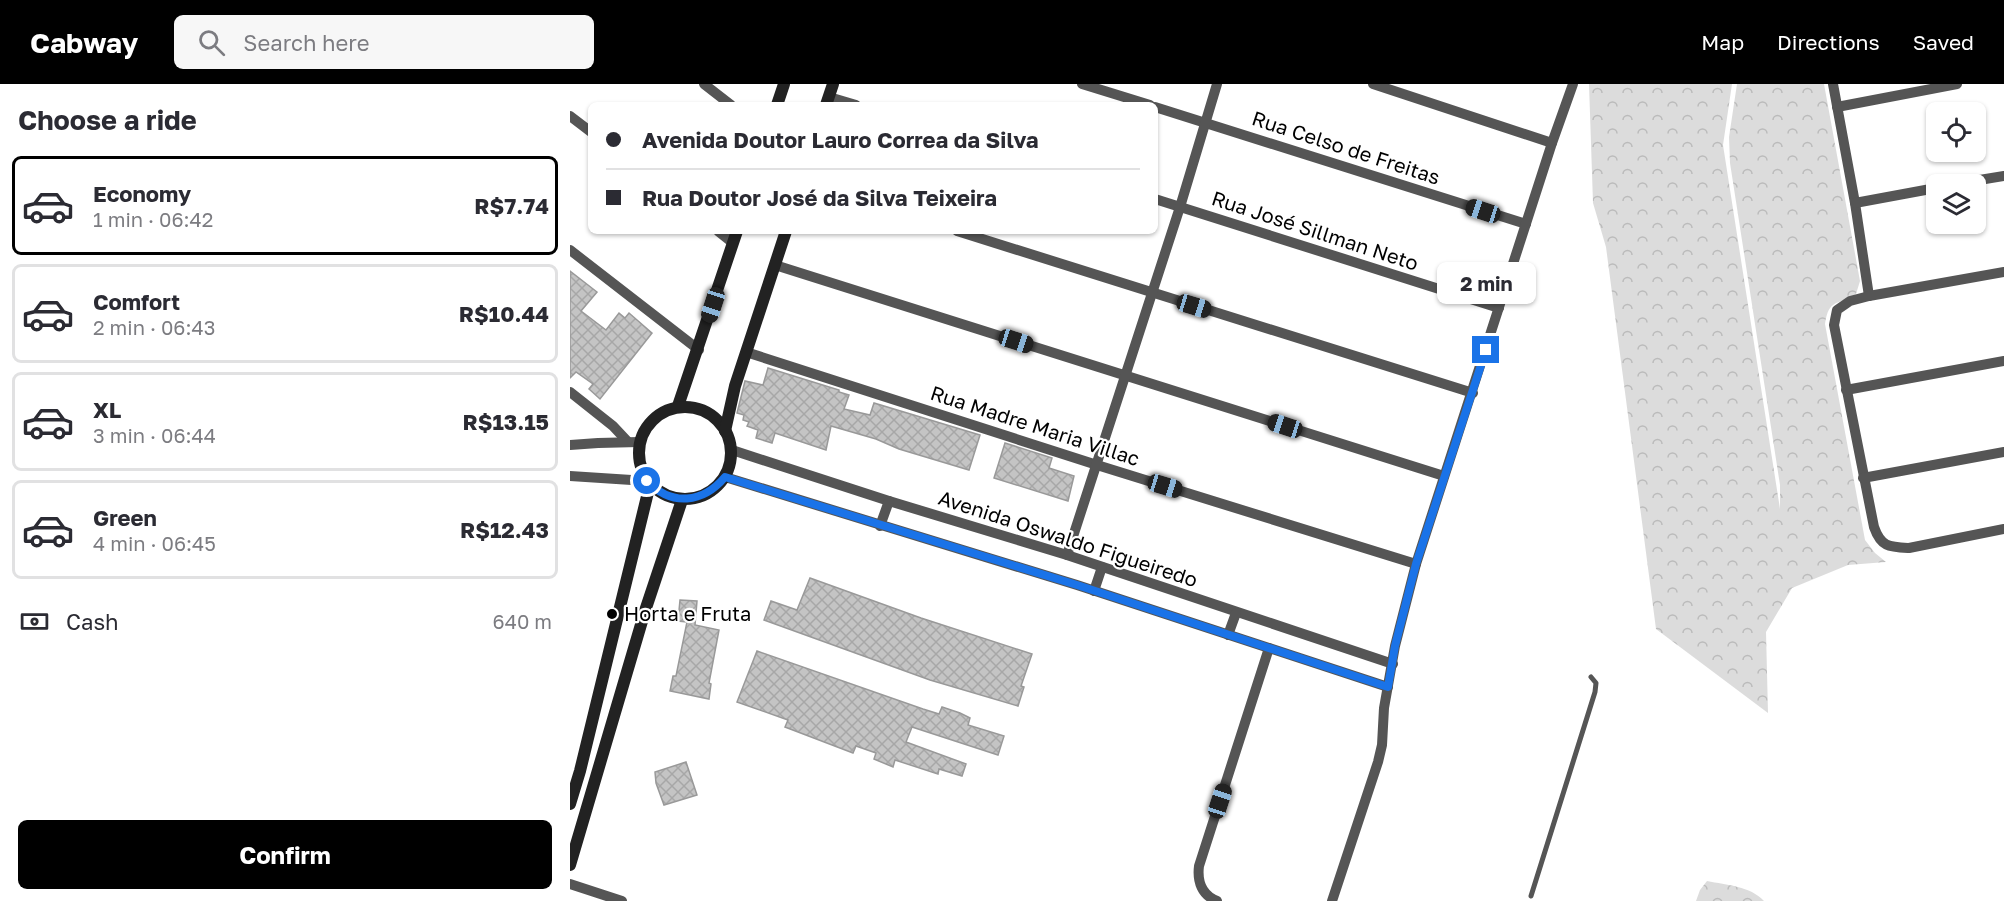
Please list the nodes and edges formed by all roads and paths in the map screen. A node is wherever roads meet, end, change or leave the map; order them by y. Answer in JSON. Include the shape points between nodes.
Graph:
{"nodes":[{"id":1,"x":704,"y":84,"type":"edge"},
{"id":2,"x":784,"y":84,"type":"edge"},
{"id":3,"x":833,"y":84,"type":"edge"},
{"id":4,"x":1082,"y":84,"type":"edge"},
{"id":5,"x":1217,"y":84,"type":"edge"},
{"id":6,"x":1373,"y":84,"type":"edge"},
{"id":7,"x":1573,"y":84,"type":"edge"},
{"id":8,"x":1833,"y":84,"type":"edge"},
{"id":9,"x":1957,"y":84,"type":"edge"},
{"id":10,"x":828,"y":101,"type":"edge"},
{"id":11,"x":727,"y":102,"type":"edge"},
{"id":12,"x":778,"y":102,"type":"edge"},
{"id":13,"x":1140,"y":102,"type":"edge"},
{"id":14,"x":1837,"y":107,"type":"junction"},
{"id":15,"x":1158,"y":108,"type":"edge"},
{"id":16,"x":570,"y":116,"type":"edge"},
{"id":17,"x":1205,"y":122,"type":"junction"},
{"id":18,"x":588,"y":130,"type":"edge"},
{"id":19,"x":1552,"y":143,"type":"junction"},
{"id":20,"x":2004,"y":176,"type":"edge"},
{"id":21,"x":1986,"y":179,"type":"edge"},
{"id":22,"x":1926,"y":190,"type":"edge"},
{"id":23,"x":1158,"y":200,"type":"edge"},
{"id":24,"x":1855,"y":203,"type":"junction"},
{"id":25,"x":1180,"y":207,"type":"junction"},
{"id":26,"x":1526,"y":224,"type":"junction"},
{"id":27,"x":785,"y":234,"type":"edge"},
{"id":28,"x":966,"y":234,"type":"edge"},
{"id":29,"x":735,"y":237,"type":"edge"},
{"id":30,"x":570,"y":250,"type":"edge"},
{"id":31,"x":775,"y":265,"type":"junction"},
{"id":32,"x":2004,"y":272,"type":"edge"},
{"id":33,"x":1151,"y":293,"type":"junction"},
{"id":34,"x":1869,"y":296,"type":"junction"},
{"id":35,"x":1499,"y":308,"type":"junction"},
{"id":36,"x":699,"y":350,"type":"junction"},
{"id":37,"x":746,"y":352,"type":"junction"},
{"id":38,"x":2004,"y":361,"type":"edge"},
{"id":39,"x":1125,"y":376,"type":"junction"},
{"id":40,"x":1846,"y":390,"type":"junction"},
{"id":41,"x":570,"y":392,"type":"edge"},
{"id":42,"x":1473,"y":393,"type":"junction"},
{"id":43,"x":678,"y":406,"type":"junction"},
{"id":44,"x":725,"y":430,"type":"junction"},
{"id":45,"x":633,"y":442,"type":"junction"},
{"id":46,"x":570,"y":445,"type":"edge"},
{"id":47,"x":732,"y":450,"type":"junction"},
{"id":48,"x":2004,"y":452,"type":"edge"},
{"id":49,"x":1097,"y":465,"type":"junction"},
{"id":50,"x":570,"y":476,"type":"edge"},
{"id":51,"x":1444,"y":476,"type":"junction"},
{"id":52,"x":725,"y":477,"type":"junction"},
{"id":53,"x":1863,"y":478,"type":"junction"},
{"id":54,"x":649,"y":482,"type":"junction"},
{"id":55,"x":682,"y":500,"type":"junction"},
{"id":56,"x":889,"y":501,"type":"junction"},
{"id":57,"x":880,"y":526,"type":"junction"},
{"id":58,"x":2004,"y":529,"type":"edge"},
{"id":59,"x":1066,"y":555,"type":"junction"},
{"id":60,"x":1416,"y":564,"type":"junction"},
{"id":61,"x":1102,"y":567,"type":"junction"},
{"id":62,"x":1094,"y":591,"type":"junction"},
{"id":63,"x":1236,"y":613,"type":"junction"},
{"id":64,"x":1228,"y":635,"type":"junction"},
{"id":65,"x":1269,"y":648,"type":"junction"},
{"id":66,"x":1393,"y":664,"type":"junction"},
{"id":67,"x":1591,"y":677,"type":"dead end"},
{"id":68,"x":1388,"y":687,"type":"junction"},
{"id":69,"x":570,"y":804,"type":"edge"},
{"id":70,"x":570,"y":865,"type":"edge"},
{"id":71,"x":570,"y":884,"type":"edge"},
{"id":72,"x":1532,"y":896,"type":"dead end"},
{"id":73,"x":622,"y":901,"type":"edge"},
{"id":74,"x":1217,"y":901,"type":"edge"},
{"id":75,"x":1332,"y":901,"type":"edge"}],
"edges":[{"from":1,"to":11,"type":"street"},
{"from":2,"to":12,"type":"main road"},
{"from":3,"to":10,"type":"main road"},
{"from":4,"to":13,"type":"street"},
{"from":5,"to":17,"type":"street"},
{"from":6,"to":19,"type":"street"},
{"from":7,"to":19,"type":"street"},
{"from":8,"to":14,"type":"street"},
{"from":9,"to":14,"type":"street"},
{"from":14,"to":24,"type":"street"},
{"from":15,"to":17,"type":"street","name":"Rua Celso de Freitas"},
{"from":16,"to":18,"type":"street"},
{"from":17,"to":25,"type":"street"},
{"from":17,"to":26,"type":"street","name":"Rua Celso de Freitas"},
{"from":19,"to":26,"type":"street"},
{"from":20,"to":21,"type":"street"},
{"from":22,"to":24,"type":"street"},
{"from":23,"to":25,"type":"street","name":"Rua José Sillman Neto"},
{"from":24,"to":34,"type":"street"},
{"from":25,"to":33,"type":"street"},
{"from":25,"to":35,"type":"street","name":"Rua José Sillman Neto"},
{"from":26,"to":35,"type":"street"},
{"from":27,"to":31,"type":"main road"},
{"from":28,"to":33,"type":"street"},
{"from":29,"to":36,"type":"main road"},
{"from":30,"to":36,"type":"street"},
{"from":31,"to":37,"type":"main road"},
{"from":31,"to":39,"type":"street"},
{"from":32,"to":34,"type":"street"},
{"from":33,"to":39,"type":"street"},
{"from":33,"to":42,"type":"street"},
{"from":34,"to":40,"type":"street","via":[[1850,301],[1837,310],[1834,325]]},
{"from":35,"to":42,"type":"street"},
{"from":36,"to":43,"type":"main road"},
{"from":37,"to":44,"type":"main road"},
{"from":37,"to":49,"type":"street","name":"Rua Madre Maria Villac"},
{"from":38,"to":40,"type":"street"},
{"from":39,"to":49,"type":"street"},
{"from":39,"to":51,"type":"street"},
{"from":40,"to":53,"type":"street"},
{"from":41,"to":45,"type":"street"},
{"from":42,"to":51,"type":"street"},
{"from":43,"to":44,"type":"main road","via":[[703,410]]},
{"from":43,"to":45,"type":"main road","via":[[649,422]]},
{"from":44,"to":47,"type":"main road"},
{"from":45,"to":46,"type":"street"},
{"from":45,"to":54,"type":"main road"},
{"from":47,"to":52,"type":"main road"},
{"from":47,"to":56,"type":"street","name":"Avenida Oswaldo Figueiredo"},
{"from":48,"to":53,"type":"street"},
{"from":49,"to":59,"type":"street"},
{"from":49,"to":60,"type":"street","name":"Rua Madre Maria Villac"},
{"from":50,"to":54,"type":"street"},
{"from":51,"to":60,"type":"street"},
{"from":52,"to":55,"type":"main road","via":[[707,494]]},
{"from":52,"to":57,"type":"street"},
{"from":53,"to":58,"type":"street","via":[[1877,537],[1893,548]]},
{"from":54,"to":55,"type":"main road"},
{"from":54,"to":69,"type":"main road"},
{"from":55,"to":70,"type":"main road"},
{"from":56,"to":57,"type":"street"},
{"from":56,"to":59,"type":"street","name":"Avenida Oswaldo Figueiredo"},
{"from":57,"to":62,"type":"street"},
{"from":59,"to":61,"type":"street","name":"Avenida Oswaldo Figueiredo"},
{"from":60,"to":66,"type":"street"},
{"from":61,"to":62,"type":"street"},
{"from":61,"to":63,"type":"street","name":"Avenida Oswaldo Figueiredo"},
{"from":62,"to":64,"type":"street"},
{"from":63,"to":64,"type":"street"},
{"from":63,"to":66,"type":"street","name":"Avenida Oswaldo Figueiredo"},
{"from":64,"to":65,"type":"street"},
{"from":65,"to":68,"type":"street"},
{"from":65,"to":74,"type":"street","via":[[1198,866],[1203,890]]},
{"from":66,"to":68,"type":"street"},
{"from":67,"to":72,"type":"lane","via":[[1596,683],[1595,692]]},
{"from":68,"to":75,"type":"street","via":[[1378,762]]},
{"from":71,"to":73,"type":"street"}]}
